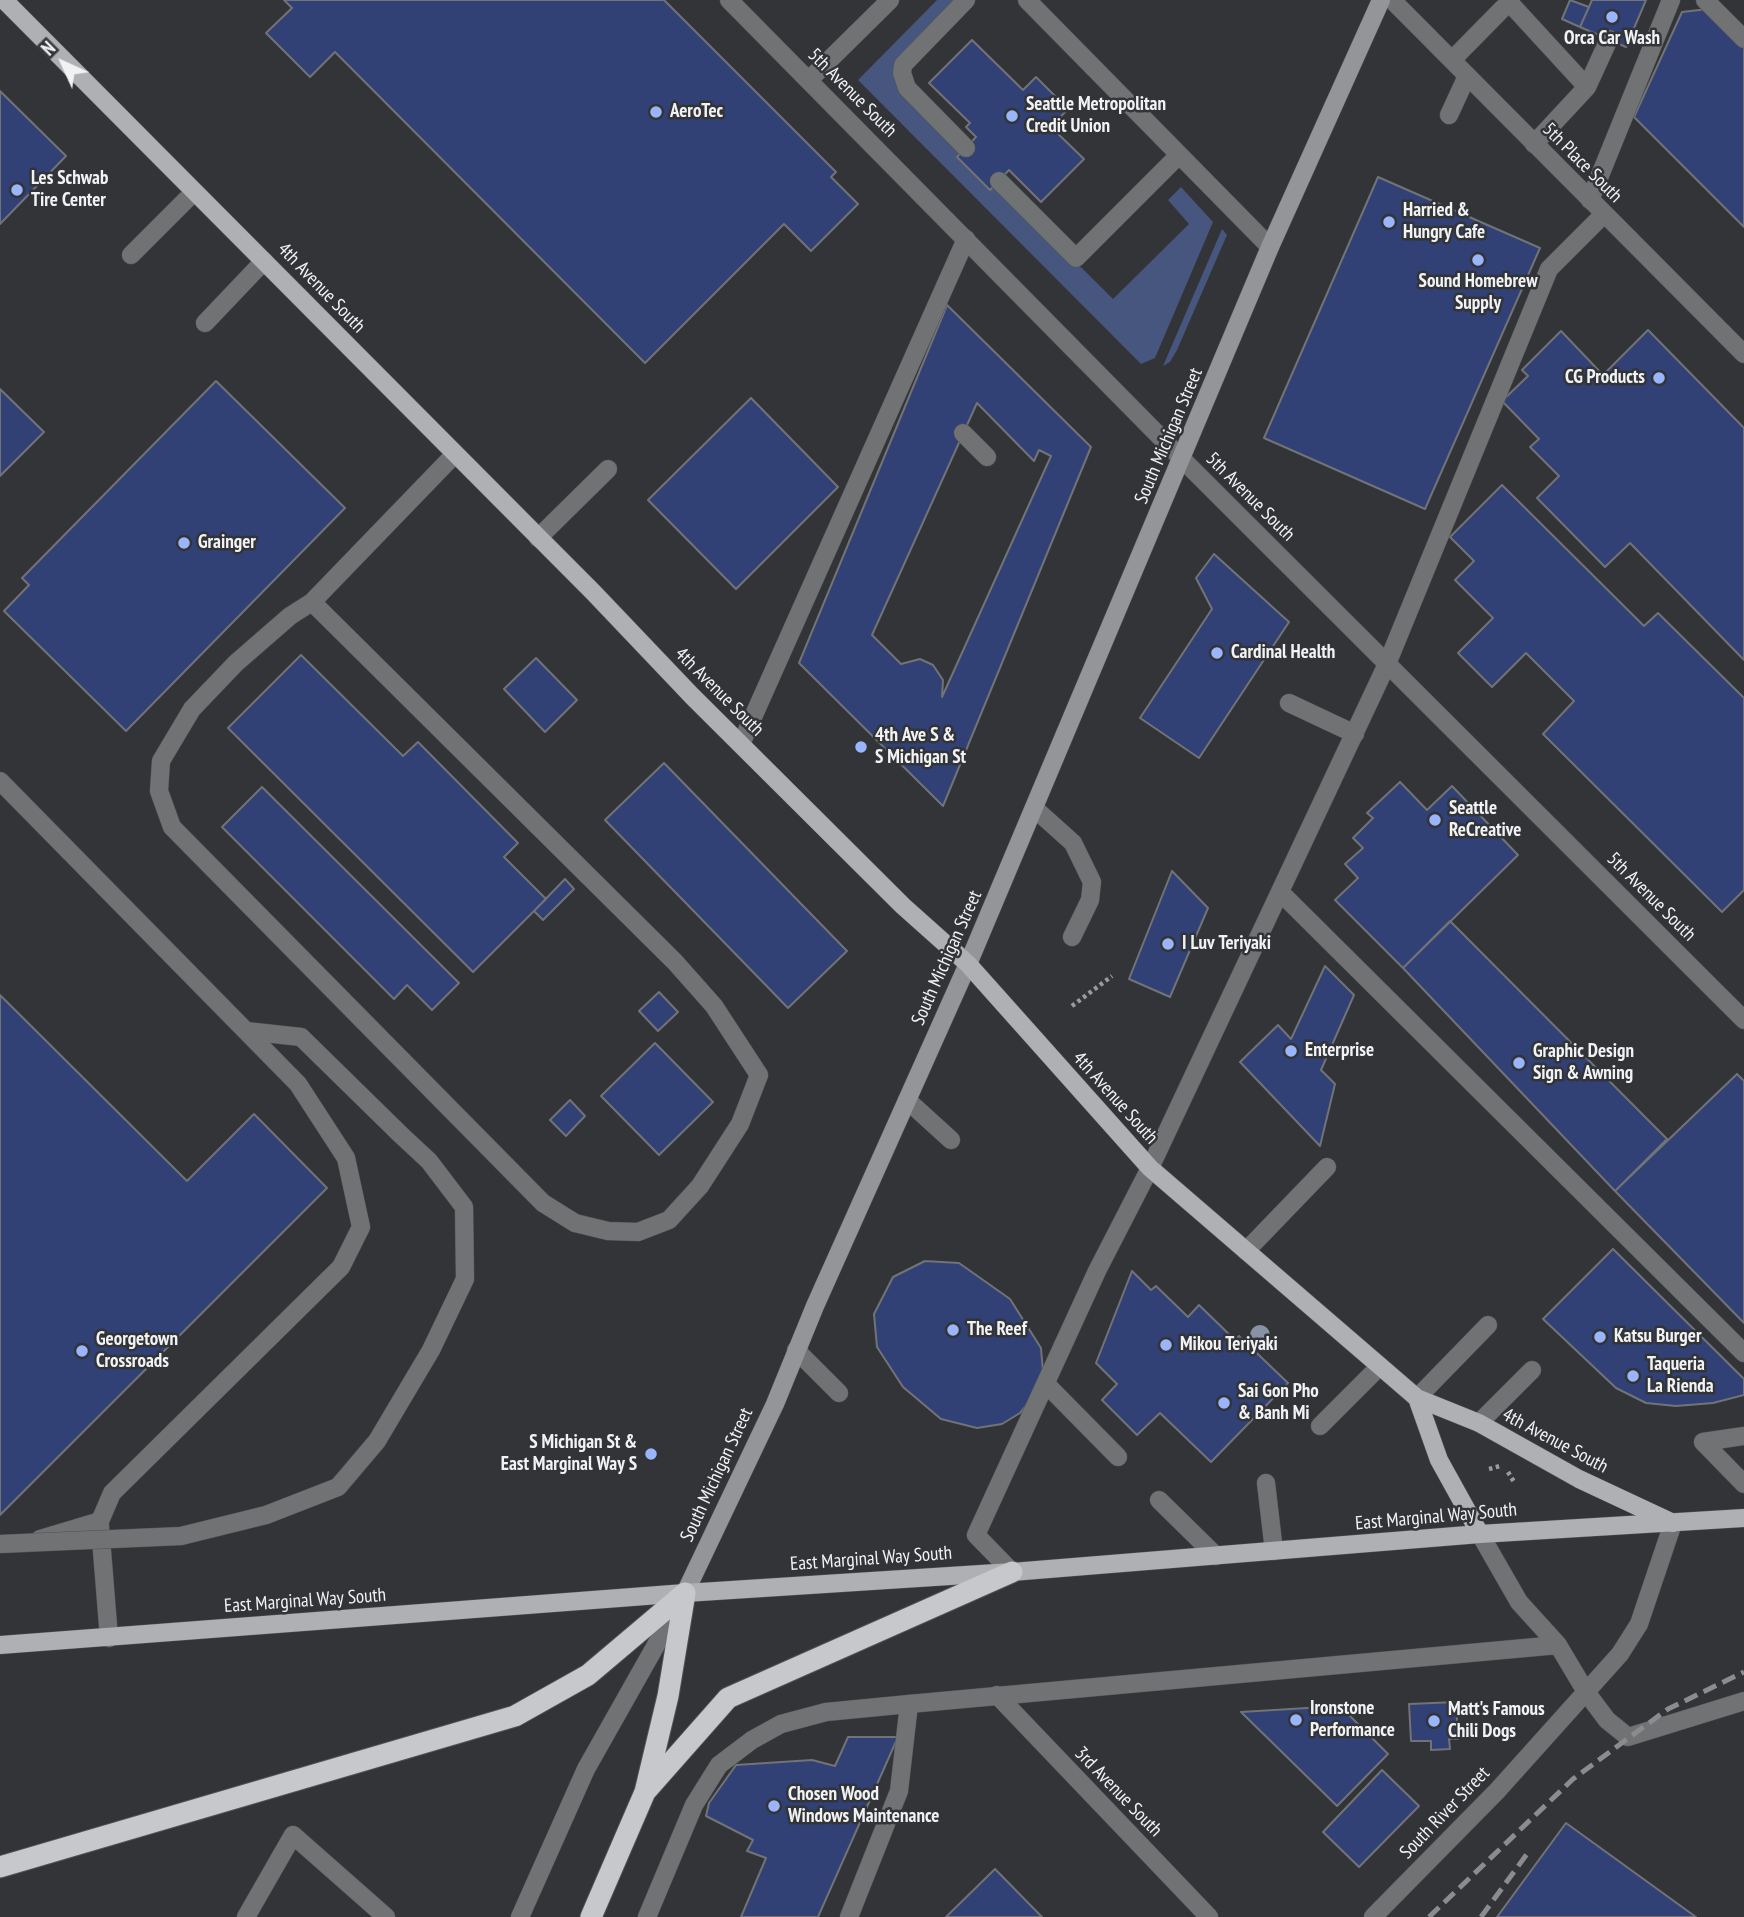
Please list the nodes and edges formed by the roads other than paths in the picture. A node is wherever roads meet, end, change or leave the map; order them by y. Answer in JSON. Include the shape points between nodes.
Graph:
{"nodes":[{"id":1,"x":4,"y":0,"type":"edge"},
{"id":2,"x":729,"y":0,"type":"edge"},
{"id":3,"x":890,"y":0,"type":"edge"},
{"id":4,"x":965,"y":0,"type":"edge"},
{"id":5,"x":1027,"y":0,"type":"edge"},
{"id":6,"x":1381,"y":0,"type":"edge"},
{"id":7,"x":1392,"y":0,"type":"edge"},
{"id":8,"x":1671,"y":0,"type":"edge"},
{"id":9,"x":1705,"y":0,"type":"edge"},
{"id":10,"x":1509,"y":1,"type":"edge"},
{"id":11,"x":1744,"y":38,"type":"edge"},
{"id":12,"x":1609,"y":39,"type":"dead end"},
{"id":13,"x":1452,"y":60,"type":"junction"},
{"id":14,"x":1466,"y":76,"type":"junction"},
{"id":15,"x":809,"y":80,"type":"junction"},
{"id":16,"x":1587,"y":87,"type":"junction"},
{"id":17,"x":1450,"y":115,"type":"dead end"},
{"id":18,"x":1534,"y":144,"type":"junction"},
{"id":19,"x":966,"y":148,"type":"dead end"},
{"id":20,"x":1179,"y":155,"type":"junction"},
{"id":21,"x":999,"y":181,"type":"dead end"},
{"id":22,"x":194,"y":192,"type":"junction"},
{"id":23,"x":1590,"y":200,"type":"junction"},
{"id":24,"x":1604,"y":214,"type":"junction"},
{"id":25,"x":966,"y":239,"type":"junction"},
{"id":26,"x":1270,"y":247,"type":"junction"},
{"id":27,"x":131,"y":255,"type":"dead end"},
{"id":28,"x":264,"y":261,"type":"junction"},
{"id":29,"x":205,"y":323,"type":"dead end"},
{"id":30,"x":1744,"y":354,"type":"edge"},
{"id":31,"x":964,"y":433,"type":"dead end"},
{"id":32,"x":454,"y":455,"type":"junction"},
{"id":33,"x":987,"y":457,"type":"dead end"},
{"id":34,"x":1183,"y":460,"type":"junction"},
{"id":35,"x":608,"y":469,"type":"dead end"},
{"id":36,"x":538,"y":538,"type":"junction"},
{"id":37,"x":312,"y":602,"type":"junction"},
{"id":38,"x":1387,"y":664,"type":"junction"},
{"id":39,"x":1289,"y":703,"type":"dead end"},
{"id":40,"x":1355,"y":734,"type":"junction"},
{"id":41,"x":741,"y":744,"type":"junction"},
{"id":42,"x":0,"y":781,"type":"edge"},
{"id":43,"x":1034,"y":808,"type":"junction"},
{"id":44,"x":1280,"y":892,"type":"junction"},
{"id":45,"x":1072,"y":937,"type":"dead end"},
{"id":46,"x":968,"y":964,"type":"junction"},
{"id":47,"x":1744,"y":1020,"type":"edge"},
{"id":48,"x":246,"y":1031,"type":"junction"},
{"id":49,"x":907,"y":1100,"type":"junction"},
{"id":50,"x":951,"y":1140,"type":"dead end"},
{"id":51,"x":1327,"y":1167,"type":"dead end"},
{"id":52,"x":1150,"y":1168,"type":"junction"},
{"id":53,"x":1246,"y":1251,"type":"junction"},
{"id":54,"x":1488,"y":1325,"type":"dead end"},
{"id":55,"x":796,"y":1350,"type":"junction"},
{"id":56,"x":1744,"y":1353,"type":"edge"},
{"id":57,"x":1380,"y":1366,"type":"junction"},
{"id":58,"x":1532,"y":1370,"type":"dead end"},
{"id":59,"x":1046,"y":1384,"type":"junction"},
{"id":60,"x":839,"y":1393,"type":"dead end"},
{"id":61,"x":1417,"y":1398,"type":"junction"},
{"id":62,"x":1479,"y":1423,"type":"junction"},
{"id":63,"x":1320,"y":1426,"type":"dead end"},
{"id":64,"x":1744,"y":1436,"type":"edge"},
{"id":65,"x":1118,"y":1457,"type":"dead end"},
{"id":66,"x":1266,"y":1483,"type":"dead end"},
{"id":67,"x":1744,"y":1484,"type":"edge"},
{"id":68,"x":1159,"y":1500,"type":"dead end"},
{"id":69,"x":1744,"y":1518,"type":"edge"},
{"id":70,"x":100,"y":1521,"type":"junction"},
{"id":71,"x":1673,"y":1523,"type":"junction"},
{"id":72,"x":1480,"y":1534,"type":"junction"},
{"id":73,"x":0,"y":1547,"type":"edge"},
{"id":74,"x":1274,"y":1551,"type":"junction"},
{"id":75,"x":1216,"y":1556,"type":"junction"},
{"id":76,"x":1012,"y":1572,"type":"junction"},
{"id":77,"x":685,"y":1593,"type":"junction"},
{"id":78,"x":109,"y":1638,"type":"junction"},
{"id":79,"x":0,"y":1645,"type":"edge"},
{"id":80,"x":1558,"y":1645,"type":"junction"},
{"id":81,"x":1586,"y":1692,"type":"junction"},
{"id":82,"x":997,"y":1695,"type":"junction"},
{"id":83,"x":1744,"y":1701,"type":"edge"},
{"id":84,"x":909,"y":1704,"type":"junction"},
{"id":85,"x":645,"y":1792,"type":"junction"},
{"id":86,"x":0,"y":1867,"type":"edge"},
{"id":87,"x":246,"y":1917,"type":"edge"},
{"id":88,"x":386,"y":1917,"type":"edge"},
{"id":89,"x":520,"y":1917,"type":"edge"},
{"id":90,"x":591,"y":1917,"type":"edge"},
{"id":91,"x":647,"y":1917,"type":"edge"},
{"id":92,"x":849,"y":1917,"type":"edge"},
{"id":93,"x":1209,"y":1917,"type":"edge"},
{"id":94,"x":1373,"y":1917,"type":"edge"}],
"edges":[{"from":1,"to":22,"type":"main road","name":"4th Avenue South"},
{"from":2,"to":15,"type":"street","name":"5th Avenue South"},
{"from":3,"to":15,"type":"street"},
{"from":4,"to":19,"type":"street","via":[[904,65],[902,73],[907,88]]},
{"from":5,"to":20,"type":"street"},
{"from":6,"to":26,"type":"main road","name":"South Michigan Street"},
{"from":7,"to":13,"type":"street","name":"5th Place South"},
{"from":8,"to":23,"type":"street"},
{"from":9,"to":11,"type":"street"},
{"from":10,"to":13,"type":"street"},
{"from":10,"to":16,"type":"street"},
{"from":12,"to":16,"type":"street"},
{"from":13,"to":14,"type":"street","name":"5th Place South"},
{"from":14,"to":17,"type":"street"},
{"from":14,"to":18,"type":"street","name":"5th Place South"},
{"from":15,"to":25,"type":"street","name":"5th Avenue South"},
{"from":16,"to":18,"type":"street"},
{"from":18,"to":23,"type":"street","name":"5th Place South"},
{"from":20,"to":21,"type":"street","via":[[1076,258]]},
{"from":20,"to":26,"type":"street"},
{"from":22,"to":27,"type":"street"},
{"from":22,"to":28,"type":"main road","name":"4th Avenue South"},
{"from":23,"to":24,"type":"street","name":"5th Place South"},
{"from":24,"to":30,"type":"street","name":"5th Place South"},
{"from":24,"to":38,"type":"street","via":[[1549,269]]},
{"from":25,"to":34,"type":"street","name":"5th Avenue South"},
{"from":25,"to":41,"type":"street","via":[[911,379]]},
{"from":26,"to":34,"type":"main road","name":"South Michigan Street"},
{"from":28,"to":29,"type":"street"},
{"from":28,"to":32,"type":"main road","name":"4th Avenue South"},
{"from":31,"to":33,"type":"street"},
{"from":32,"to":36,"type":"main road","name":"4th Avenue South"},
{"from":32,"to":37,"type":"street"},
{"from":34,"to":38,"type":"street","name":"5th Avenue South"},
{"from":34,"to":43,"type":"main road","name":"South Michigan Street"},
{"from":35,"to":36,"type":"street"},
{"from":36,"to":41,"type":"main road","name":"4th Avenue South"},
{"from":37,"to":37,"type":"street","via":[[236,663],[192,709],[161,761],[159,791],[172,827],[543,1203],[575,1223],[608,1231],[638,1232],[669,1220],[700,1186],[740,1124],[759,1075],[714,1006],[675,962]]},
{"from":38,"to":40,"type":"street"},
{"from":38,"to":47,"type":"street","name":"5th Avenue South"},
{"from":39,"to":40,"type":"street"},
{"from":40,"to":44,"type":"street"},
{"from":41,"to":46,"type":"main road","name":"4th Avenue South","via":[[903,906]]},
{"from":42,"to":48,"type":"street"},
{"from":43,"to":45,"type":"street","via":[[1073,843],[1093,883]]},
{"from":43,"to":46,"type":"main road","name":"South Michigan Street"},
{"from":44,"to":52,"type":"street"},
{"from":44,"to":56,"type":"street"},
{"from":46,"to":49,"type":"main road","name":"South Michigan Street"},
{"from":46,"to":52,"type":"main road","name":"4th Avenue South"},
{"from":48,"to":70,"type":"street","via":[[298,1084],[346,1158],[361,1227],[341,1266],[112,1493]]},
{"from":48,"to":73,"type":"street","bridge":true,"via":[[301,1037],[429,1161],[464,1207],[465,1279],[431,1350],[376,1441],[338,1487],[265,1515],[181,1536]]},
{"from":49,"to":50,"type":"street"},
{"from":49,"to":55,"type":"main road","name":"South Michigan Street"},
{"from":51,"to":53,"type":"street"},
{"from":52,"to":53,"type":"main road","name":"4th Avenue South"},
{"from":52,"to":59,"type":"street"},
{"from":53,"to":57,"type":"main road","name":"4th Avenue South"},
{"from":54,"to":61,"type":"street"},
{"from":55,"to":60,"type":"street"},
{"from":55,"to":77,"type":"main road","name":"South Michigan Street"},
{"from":57,"to":61,"type":"main road","name":"4th Avenue South"},
{"from":57,"to":63,"type":"street"},
{"from":58,"to":62,"type":"street"},
{"from":59,"to":65,"type":"street"},
{"from":59,"to":76,"type":"street","via":[[976,1535]]},
{"from":61,"to":62,"type":"main road","name":"4th Avenue South"},
{"from":61,"to":72,"type":"main road","name":"4th Avenue South","via":[[1439,1460]]},
{"from":62,"to":71,"type":"main road","name":"4th Avenue South","via":[[1579,1479]]},
{"from":64,"to":67,"type":"street","via":[[1703,1442]]},
{"from":66,"to":74,"type":"street"},
{"from":68,"to":75,"type":"street"},
{"from":69,"to":71,"type":"main road","name":"East Marginal Way South"},
{"from":70,"to":73,"type":"street"},
{"from":70,"to":78,"type":"street"},
{"from":71,"to":72,"type":"main road","name":"East Marginal Way South"},
{"from":71,"to":81,"type":"street","name":"South River Street","via":[[1639,1624]]},
{"from":72,"to":74,"type":"main road","name":"East Marginal Way South"},
{"from":72,"to":80,"type":"street","name":"4th Avenue South","via":[[1519,1602]]},
{"from":74,"to":75,"type":"main road","name":"East Marginal Way South"},
{"from":75,"to":76,"type":"main road","name":"East Marginal Way South"},
{"from":76,"to":77,"type":"main road","name":"East Marginal Way South"},
{"from":76,"to":85,"type":"highway","via":[[728,1698]]},
{"from":77,"to":78,"type":"main road","name":"East Marginal Way South"},
{"from":77,"to":85,"type":"highway","via":[[668,1696]]},
{"from":77,"to":86,"type":"highway","via":[[588,1675],[515,1716]]},
{"from":77,"to":89,"type":"street","name":"South Michigan Street","via":[[586,1769]]},
{"from":78,"to":79,"type":"main road","name":"East Marginal Way South"},
{"from":80,"to":81,"type":"street","name":"4th Avenue South"},
{"from":80,"to":82,"type":"street"},
{"from":81,"to":83,"type":"street","name":"4th Avenue South","via":[[1607,1720],[1628,1737]]},
{"from":81,"to":94,"type":"street","name":"South River Street"},
{"from":82,"to":84,"type":"street"},
{"from":82,"to":93,"type":"street","name":"3rd Avenue South"},
{"from":84,"to":91,"type":"street","via":[[826,1712],[781,1724],[719,1765],[694,1805]]},
{"from":84,"to":92,"type":"street","via":[[899,1791]]},
{"from":85,"to":90,"type":"highway"},
{"from":87,"to":88,"type":"street","via":[[293,1835]]}]}
